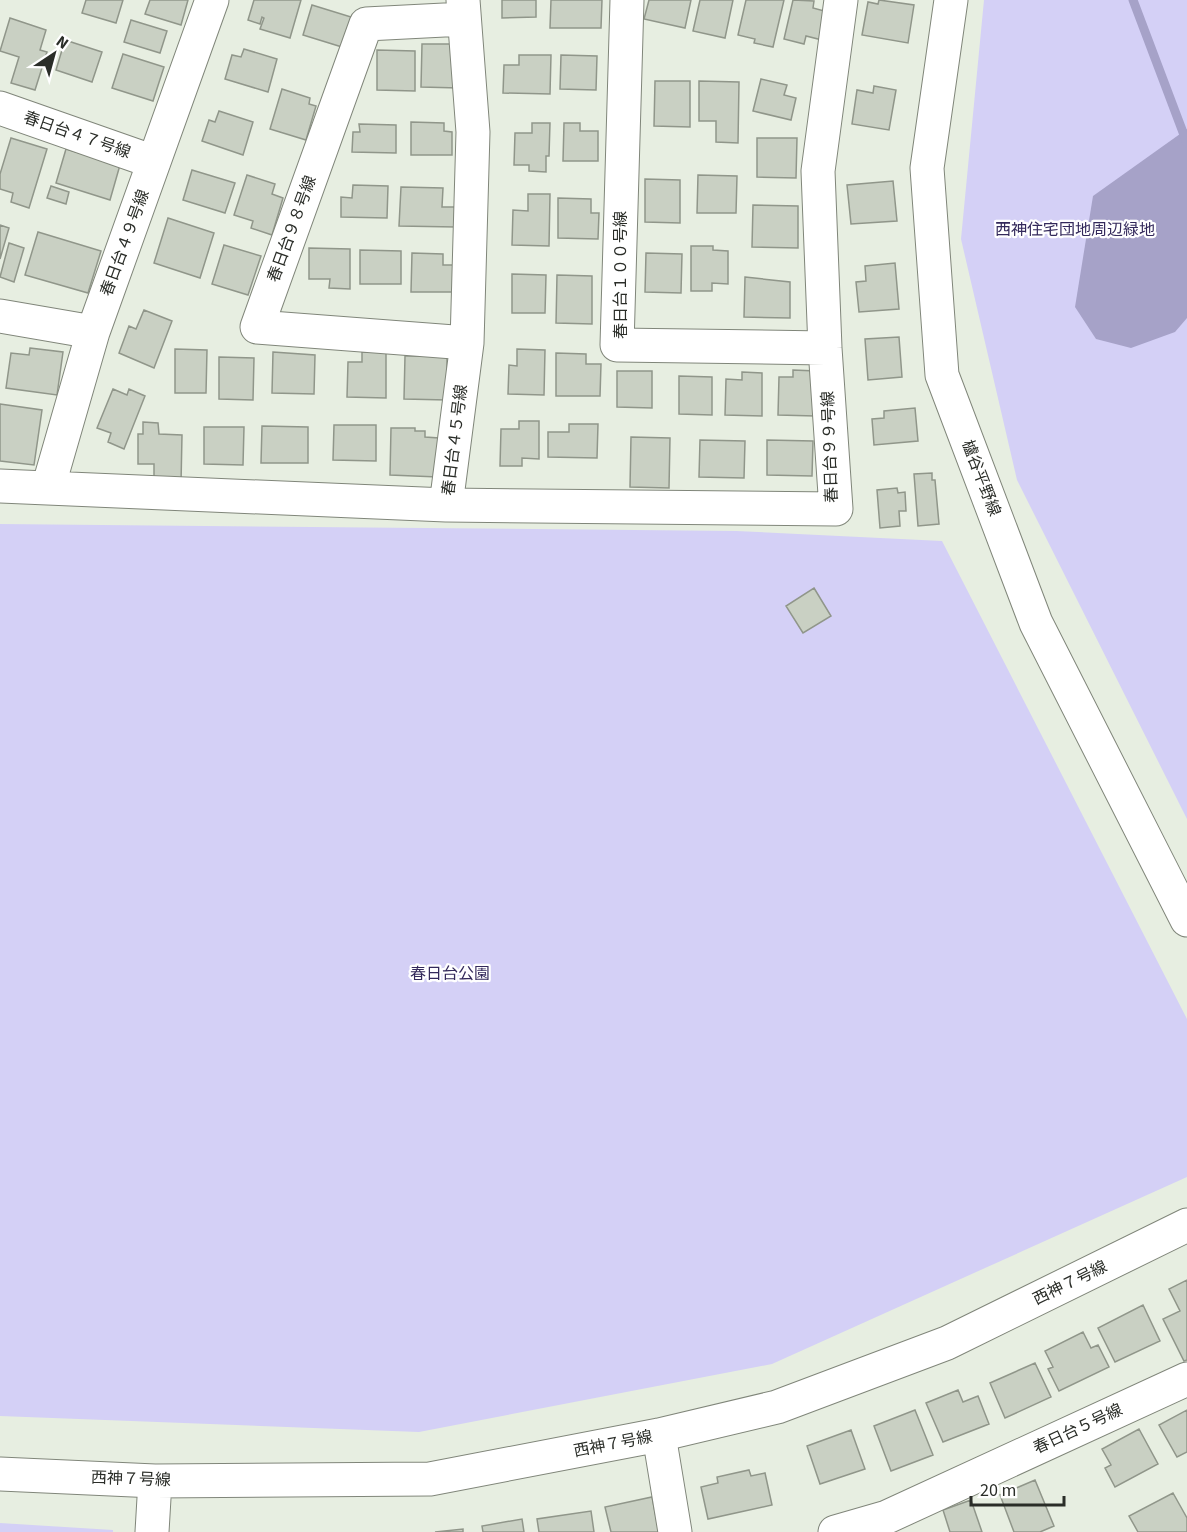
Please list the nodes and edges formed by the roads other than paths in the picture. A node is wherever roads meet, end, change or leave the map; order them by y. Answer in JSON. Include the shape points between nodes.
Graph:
{"nodes":[{"id":1,"x":212,"y":0,"type":"edge"},
{"id":2,"x":627,"y":0,"type":"edge"},
{"id":3,"x":841,"y":0,"type":"edge"},
{"id":4,"x":951,"y":0,"type":"edge"},
{"id":5,"x":464,"y":10,"type":"edge"},
{"id":6,"x":0,"y":108,"type":"edge"},
{"id":7,"x":154,"y":162,"type":"junction"},
{"id":8,"x":0,"y":316,"type":"edge"},
{"id":9,"x":93,"y":332,"type":"junction"},
{"id":10,"x":467,"y":343,"type":"junction"},
{"id":11,"x":825,"y":348,"type":"junction"},
{"id":12,"x":0,"y":486,"type":"edge"},
{"id":13,"x":48,"y":488,"type":"junction"},
{"id":14,"x":446,"y":506,"type":"junction"},
{"id":15,"x":1187,"y":920,"type":"edge"},
{"id":16,"x":1187,"y":1225,"type":"edge"},
{"id":17,"x":1187,"y":1379,"type":"edge"},
{"id":18,"x":658,"y":1435,"type":"junction"},
{"id":19,"x":0,"y":1474,"type":"edge"},
{"id":20,"x":155,"y":1481,"type":"junction"},
{"id":21,"x":889,"y":1525,"type":"edge"},
{"id":22,"x":152,"y":1532,"type":"edge"},
{"id":23,"x":675,"y":1532,"type":"edge"},
{"id":24,"x":835,"y":1532,"type":"edge"}],
"edges":[{"from":1,"to":7,"type":"street","name":"春日台４９号線"},
{"from":2,"to":11,"type":"street","name":"春日台１００号線","via":[[617,345]]},
{"from":3,"to":11,"type":"street","name":"春日台９９号線","via":[[818,171]]},
{"from":4,"to":15,"type":"street","name":"櫨谷平野線","via":[[927,168],[942,375],[1036,623]]},
{"from":5,"to":10,"type":"street","name":"春日台４５号線","via":[[473,132]]},
{"from":5,"to":10,"type":"street","name":"春日台９８号線","via":[[366,24],[257,327]]},
{"from":6,"to":7,"type":"street","name":"春日台４７号線"},
{"from":7,"to":9,"type":"street","name":"春日台４９号線"},
{"from":8,"to":9,"type":"street"},
{"from":9,"to":13,"type":"street","name":"春日台４９号線"},
{"from":10,"to":14,"type":"street","name":"春日台４５号線"},
{"from":11,"to":14,"type":"street","name":"春日台９９号線","via":[[836,509]]},
{"from":12,"to":13,"type":"street","name":"春日台４５号線"},
{"from":13,"to":14,"type":"street","name":"春日台４５号線"},
{"from":16,"to":18,"type":"street","name":"西神７号線","via":[[947,1342],[777,1407]]},
{"from":17,"to":21,"type":"street","name":"春日台５号線"},
{"from":18,"to":20,"type":"street","name":"西神７号線","via":[[430,1479]]},
{"from":18,"to":23,"type":"street"},
{"from":19,"to":20,"type":"street","name":"西神７号線"},
{"from":20,"to":22,"type":"street"},
{"from":21,"to":24,"type":"street","name":"春日台５号線"}]}
